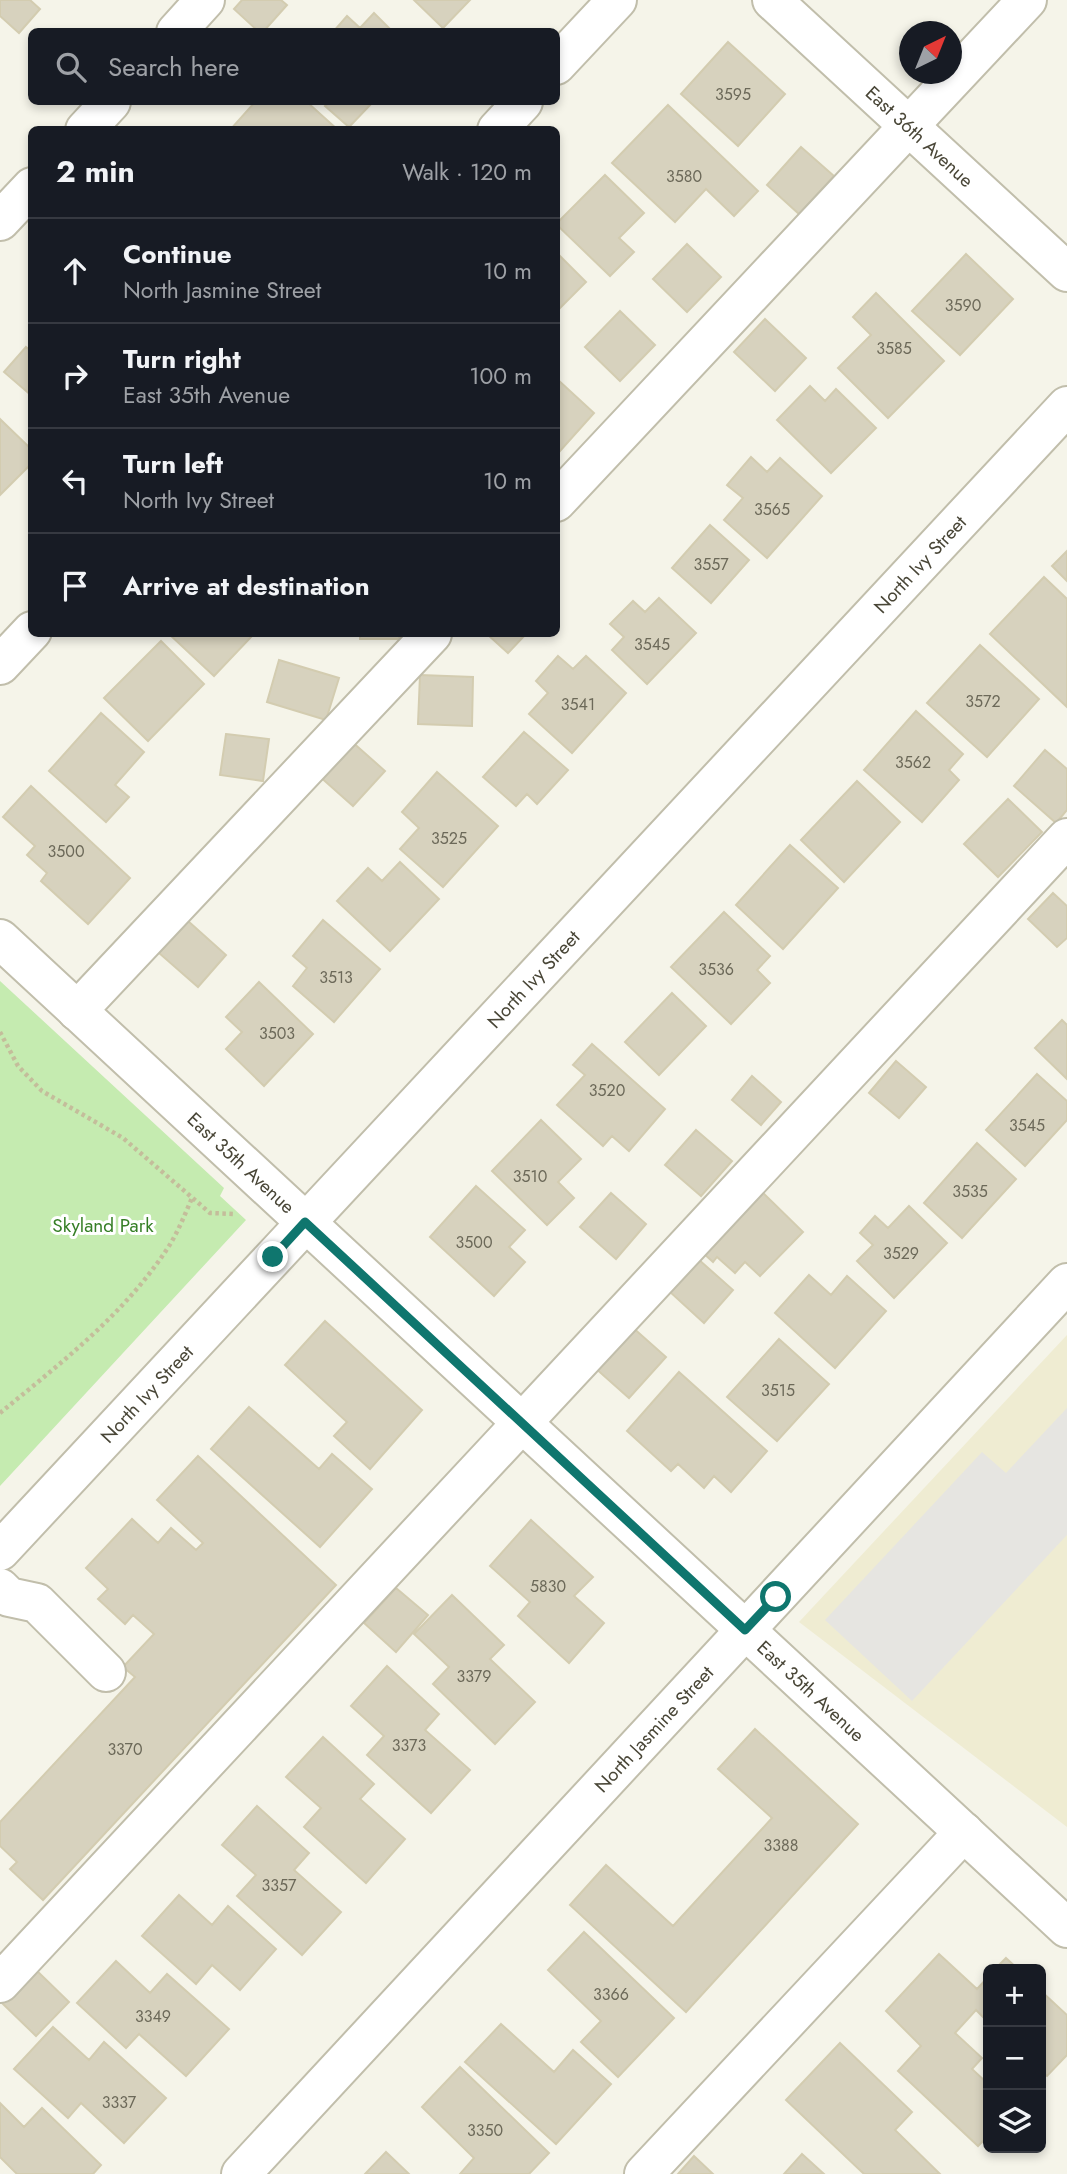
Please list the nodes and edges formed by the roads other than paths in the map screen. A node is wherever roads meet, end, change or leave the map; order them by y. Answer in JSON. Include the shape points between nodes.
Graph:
{"nodes":[{"id":1,"x":205,"y":0,"type":"edge"},
{"id":2,"x":617,"y":0,"type":"edge"},
{"id":3,"x":772,"y":0,"type":"edge"},
{"id":4,"x":1027,"y":0,"type":"edge"},
{"id":5,"x":180,"y":28,"type":"edge"},
{"id":6,"x":560,"y":61,"type":"edge"},
{"id":7,"x":108,"y":105,"type":"edge"},
{"id":8,"x":520,"y":105,"type":"edge"},
{"id":9,"x":89,"y":126,"type":"edge"},
{"id":10,"x":501,"y":126,"type":"edge"},
{"id":11,"x":909,"y":127,"type":"junction"},
{"id":12,"x":28,"y":191,"type":"edge"},
{"id":13,"x":0,"y":221,"type":"edge"},
{"id":14,"x":1067,"y":272,"type":"edge"},
{"id":15,"x":1067,"y":406,"type":"edge"},
{"id":16,"x":560,"y":498,"type":"edge"},
{"id":17,"x":28,"y":635,"type":"edge"},
{"id":18,"x":429,"y":637,"type":"edge"},
{"id":19,"x":0,"y":665,"type":"edge"},
{"id":20,"x":1067,"y":838,"type":"edge"},
{"id":21,"x":0,"y":939,"type":"edge"},
{"id":22,"x":77,"y":1011,"type":"junction"},
{"id":23,"x":305,"y":1222,"type":"junction"},
{"id":24,"x":1067,"y":1283,"type":"edge"},
{"id":25,"x":522,"y":1422,"type":"junction"},
{"id":26,"x":0,"y":1551,"type":"edge"},
{"id":27,"x":0,"y":1588,"type":"edge"},
{"id":28,"x":745,"y":1630,"type":"junction"},
{"id":29,"x":106,"y":1672,"type":"dead end"},
{"id":30,"x":964,"y":1832,"type":"junction"},
{"id":31,"x":1067,"y":1928,"type":"edge"},
{"id":32,"x":0,"y":1983,"type":"edge"},
{"id":33,"x":241,"y":2174,"type":"edge"},
{"id":34,"x":643,"y":2174,"type":"edge"}],
"edges":[{"from":1,"to":5,"type":"street"},
{"from":2,"to":6,"type":"street"},
{"from":3,"to":11,"type":"street","name":"East 36th Avenue"},
{"from":4,"to":11,"type":"street"},
{"from":7,"to":9,"type":"street"},
{"from":8,"to":10,"type":"street"},
{"from":11,"to":14,"type":"street","name":"East 36th Avenue"},
{"from":11,"to":16,"type":"street"},
{"from":12,"to":13,"type":"street"},
{"from":15,"to":23,"type":"street","name":"North Ivy Street"},
{"from":17,"to":19,"type":"street"},
{"from":18,"to":22,"type":"street"},
{"from":20,"to":25,"type":"street"},
{"from":21,"to":22,"type":"street","name":"East 35th Avenue"},
{"from":22,"to":23,"type":"street","name":"East 35th Avenue"},
{"from":23,"to":25,"type":"street","name":"East 35th Avenue"},
{"from":23,"to":26,"type":"street","name":"North Ivy Street"},
{"from":24,"to":28,"type":"street","name":"North Jasmine Street"},
{"from":25,"to":28,"type":"street","name":"East 35th Avenue"},
{"from":25,"to":32,"type":"street"},
{"from":27,"to":29,"type":"street","via":[[9,1597],[37,1603]]},
{"from":28,"to":30,"type":"street","name":"East 35th Avenue"},
{"from":28,"to":33,"type":"street","name":"North Jasmine Street"},
{"from":30,"to":31,"type":"street","name":"East 35th Avenue"},
{"from":30,"to":34,"type":"street"}]}
